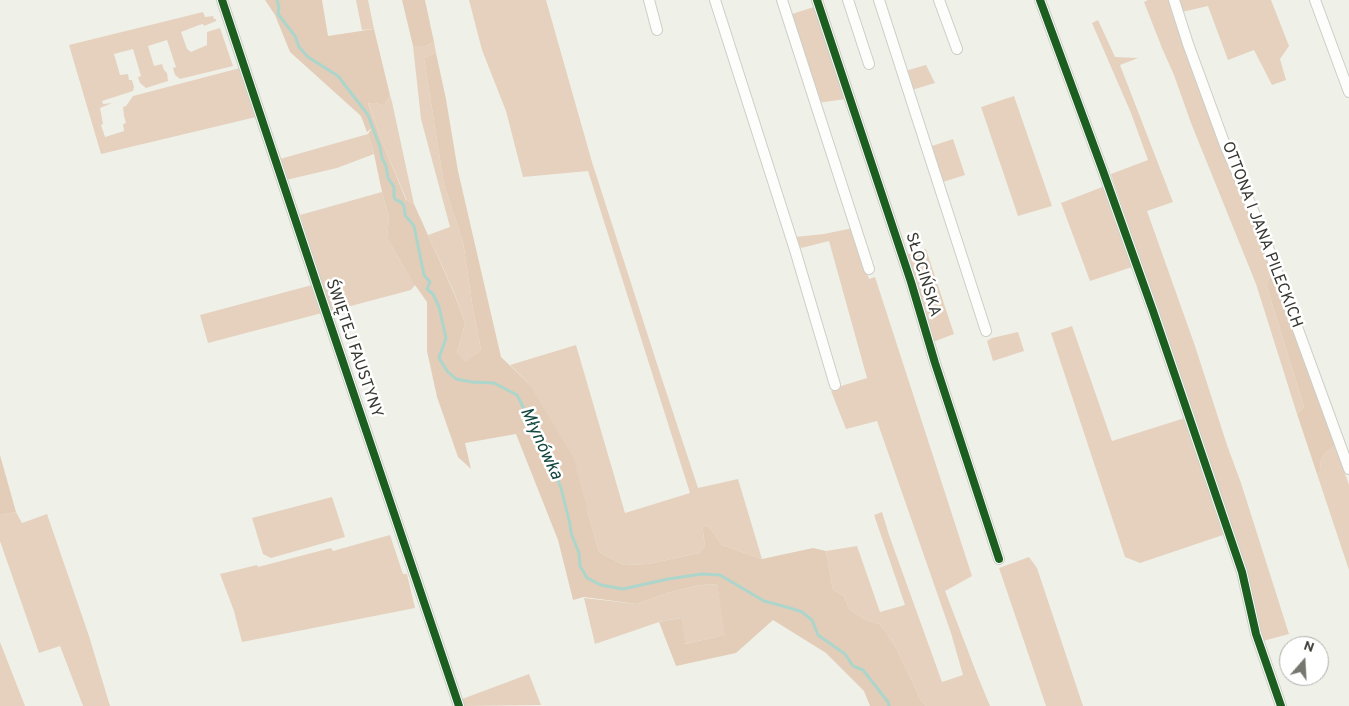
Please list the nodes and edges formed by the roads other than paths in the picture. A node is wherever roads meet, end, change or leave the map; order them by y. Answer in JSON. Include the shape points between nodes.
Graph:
{"nodes":[{"id":1,"x":222,"y":0,"type":"edge"},
{"id":2,"x":649,"y":0,"type":"edge"},
{"id":3,"x":715,"y":0,"type":"edge"},
{"id":4,"x":782,"y":0,"type":"edge"},
{"id":5,"x":817,"y":0,"type":"edge"},
{"id":6,"x":848,"y":0,"type":"edge"},
{"id":7,"x":880,"y":0,"type":"edge"},
{"id":8,"x":939,"y":0,"type":"edge"},
{"id":9,"x":1040,"y":0,"type":"edge"},
{"id":10,"x":1174,"y":0,"type":"edge"},
{"id":11,"x":1315,"y":0,"type":"edge"},
{"id":12,"x":657,"y":30,"type":"dead end"},
{"id":13,"x":957,"y":49,"type":"dead end"},
{"id":14,"x":869,"y":64,"type":"dead end"},
{"id":15,"x":1349,"y":92,"type":"edge"},
{"id":16,"x":869,"y":269,"type":"dead end"},
{"id":17,"x":986,"y":331,"type":"dead end"},
{"id":18,"x":835,"y":385,"type":"dead end"},
{"id":19,"x":1349,"y":469,"type":"edge"},
{"id":20,"x":999,"y":559,"type":"dead end"},
{"id":21,"x":459,"y":706,"type":"edge"},
{"id":22,"x":1281,"y":706,"type":"edge"}],
"edges":[{"from":1,"to":21,"type":"street","name":"ŚWIĘTEJ FAUSTYNY"},
{"from":2,"to":12,"type":"street"},
{"from":3,"to":18,"type":"street"},
{"from":4,"to":16,"type":"street"},
{"from":5,"to":20,"type":"street","name":"SŁOCIŃSKA"},
{"from":6,"to":14,"type":"street"},
{"from":7,"to":17,"type":"street"},
{"from":8,"to":13,"type":"street"},
{"from":9,"to":22,"type":"street","via":[[1160,329],[1242,572],[1256,634]]},
{"from":10,"to":19,"type":"street","name":"OTTONA I JANA PILECKICH","via":[[1225,145],[1262,231]]},
{"from":11,"to":15,"type":"street"}]}
